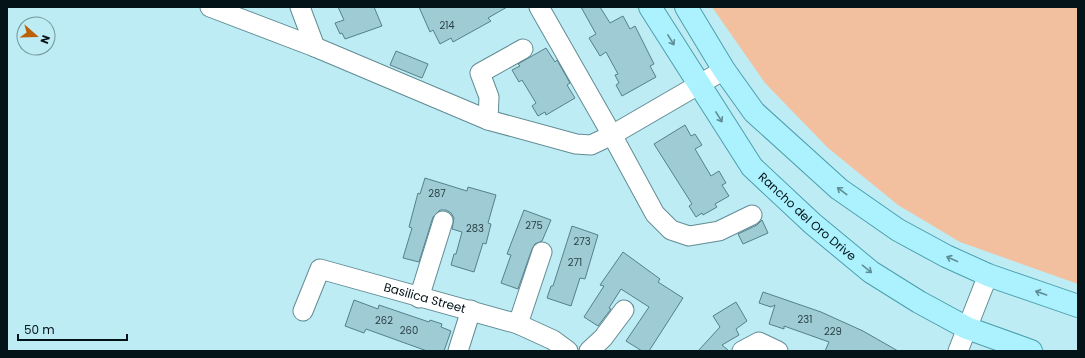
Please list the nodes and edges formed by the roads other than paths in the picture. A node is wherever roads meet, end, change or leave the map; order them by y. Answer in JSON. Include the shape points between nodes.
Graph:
{"nodes":[{"id":1,"x":210,"y":7,"type":"edge"},
{"id":2,"x":300,"y":7,"type":"edge"},
{"id":3,"x":539,"y":7,"type":"edge"},
{"id":4,"x":650,"y":7,"type":"edge"},
{"id":5,"x":686,"y":7,"type":"edge"},
{"id":6,"x":315,"y":47,"type":"junction"},
{"id":7,"x":523,"y":49,"type":"dead end"},
{"id":8,"x":724,"y":70,"type":"junction"},
{"id":9,"x":698,"y":84,"type":"junction"},
{"id":10,"x":488,"y":120,"type":"junction"},
{"id":11,"x":612,"y":135,"type":"junction"},
{"id":12,"x":752,"y":215,"type":"dead end"},
{"id":13,"x":443,"y":221,"type":"dead end"},
{"id":14,"x":542,"y":252,"type":"dead end"},
{"id":15,"x":988,"y":275,"type":"junction"},
{"id":16,"x":419,"y":298,"type":"junction"},
{"id":17,"x":1078,"y":306,"type":"edge"},
{"id":18,"x":471,"y":310,"type":"junction"},
{"id":19,"x":624,"y":310,"type":"dead end"},
{"id":20,"x":303,"y":311,"type":"dead end"},
{"id":21,"x":518,"y":324,"type":"junction"},
{"id":22,"x":967,"y":328,"type":"junction"},
{"id":23,"x":458,"y":351,"type":"edge"},
{"id":24,"x":568,"y":351,"type":"edge"},
{"id":25,"x":589,"y":351,"type":"edge"},
{"id":26,"x":742,"y":351,"type":"edge"},
{"id":27,"x":778,"y":351,"type":"edge"},
{"id":28,"x":958,"y":351,"type":"edge"},
{"id":29,"x":1030,"y":351,"type":"edge"}],
"edges":[{"from":1,"to":6,"type":"street"},
{"from":2,"to":6,"type":"street"},
{"from":3,"to":11,"type":"street"},
{"from":4,"to":9,"type":"main road","name":"Rancho del Oro Drive","one_way":true},
{"from":5,"to":8,"type":"main road"},
{"from":6,"to":10,"type":"street"},
{"from":7,"to":10,"type":"street","via":[[480,73],[489,97]]},
{"from":8,"to":9,"type":"street"},
{"from":15,"to":8,"type":"main road","one_way":true,"via":[[898,230],[839,189],[754,112]]},
{"from":9,"to":11,"type":"street"},
{"from":9,"to":22,"type":"main road","name":"Rancho del Oro Drive","one_way":true,"via":[[752,167],[813,224],[871,272]]},
{"from":10,"to":11,"type":"street","via":[[576,144],[591,145]]},
{"from":11,"to":12,"type":"street","via":[[655,214],[671,230],[688,236],[719,231]]},
{"from":13,"to":16,"type":"street"},
{"from":14,"to":21,"type":"street"},
{"from":17,"to":15,"type":"main road","one_way":true},
{"from":15,"to":22,"type":"street"},
{"from":16,"to":18,"type":"street","name":"Basilica Street"},
{"from":16,"to":20,"type":"street","name":"Basilica Street","via":[[320,269]]},
{"from":18,"to":21,"type":"street","name":"Basilica Street"},
{"from":18,"to":23,"type":"street"},
{"from":19,"to":25,"type":"street","via":[[603,338]]},
{"from":21,"to":24,"type":"street","name":"Basilica Street","via":[[553,340]]},
{"from":22,"to":28,"type":"street"},
{"from":22,"to":29,"type":"main road","name":"Rancho del Oro Drive"},
{"from":26,"to":27,"type":"street","via":[[758,342]]}]}
